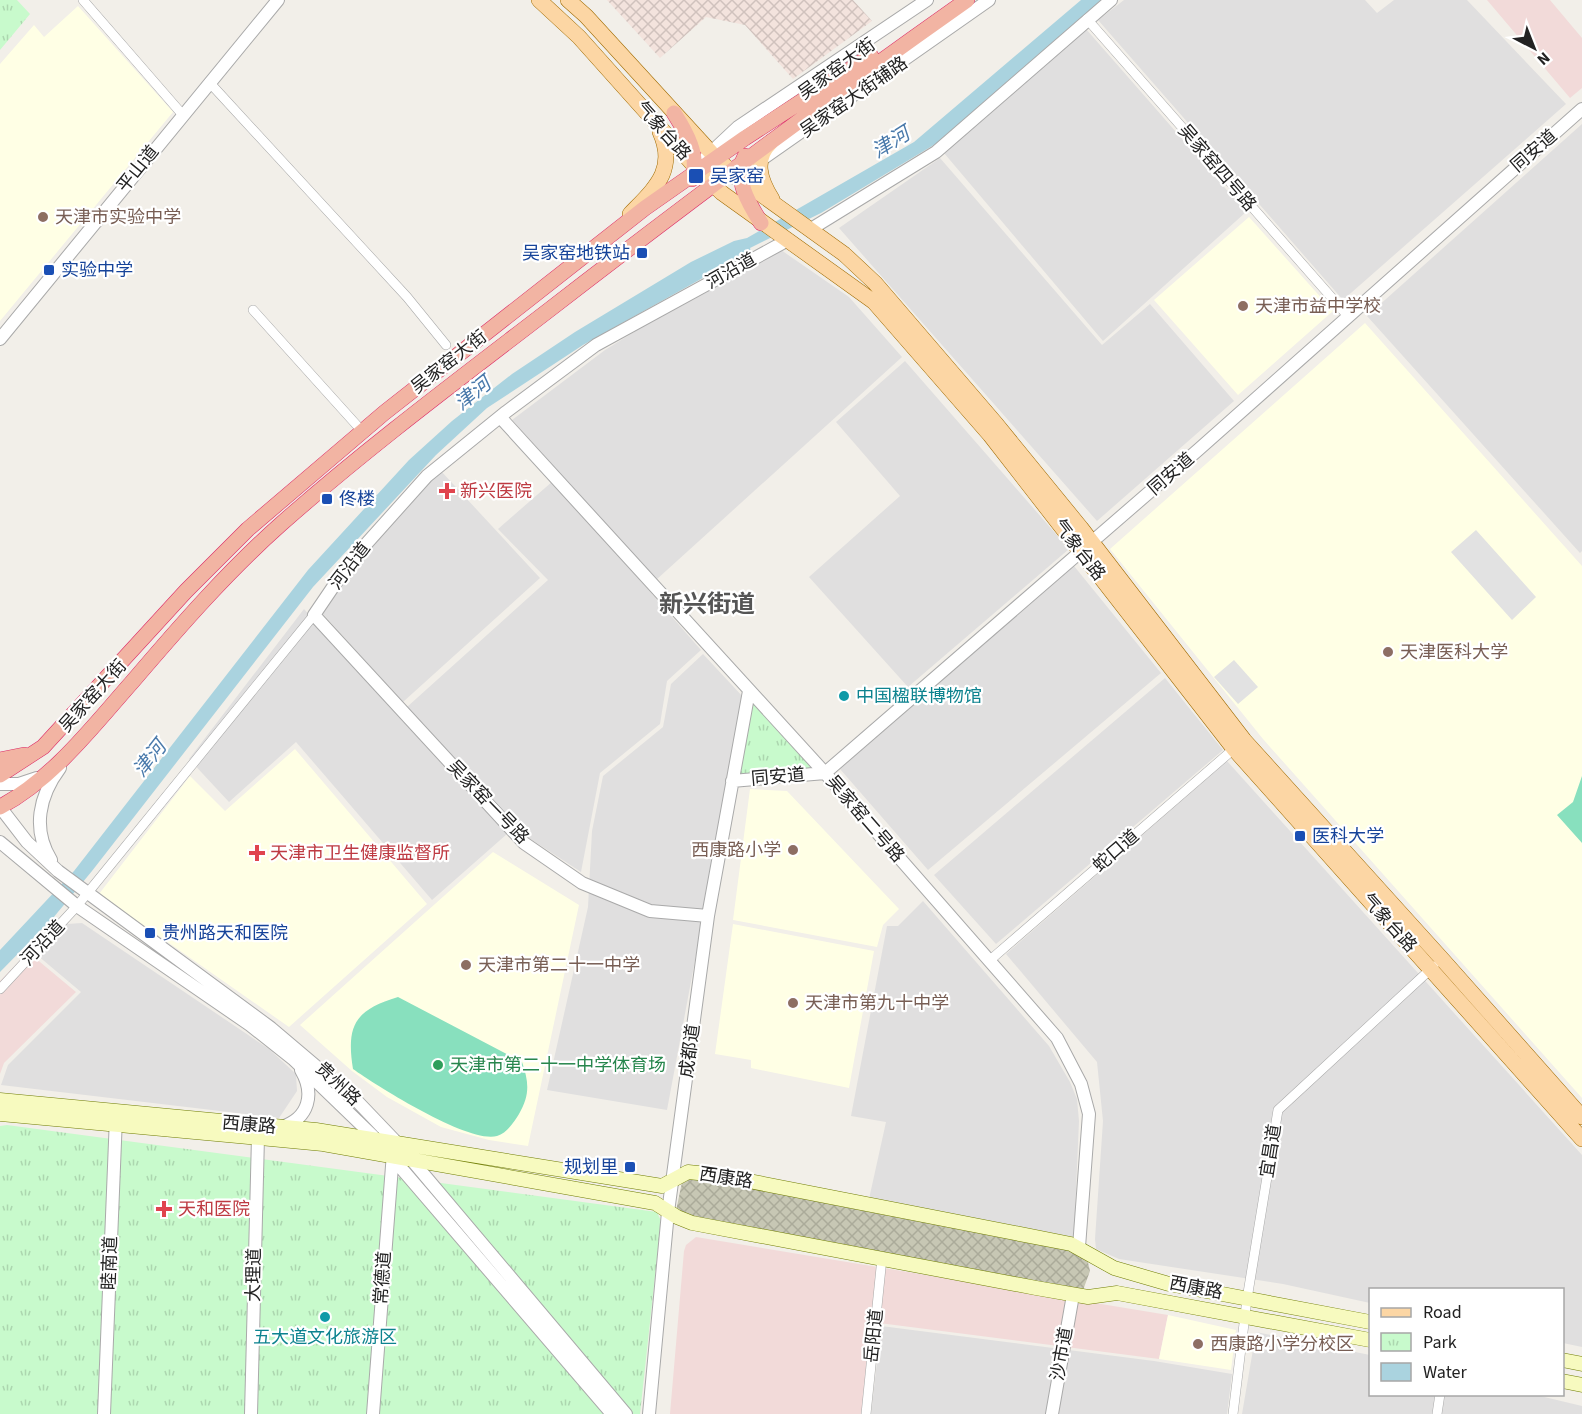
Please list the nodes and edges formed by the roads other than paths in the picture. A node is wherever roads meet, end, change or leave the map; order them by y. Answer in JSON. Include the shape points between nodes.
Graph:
{"nodes":[{"id":1,"x":83,"y":0,"type":"edge"},
{"id":2,"x":539,"y":0,"type":"edge"},
{"id":3,"x":568,"y":0,"type":"edge"},
{"id":4,"x":927,"y":0,"type":"edge"},
{"id":5,"x":951,"y":0,"type":"edge"},
{"id":6,"x":967,"y":0,"type":"edge"},
{"id":7,"x":989,"y":0,"type":"edge"},
{"id":8,"x":1112,"y":0,"type":"edge"},
{"id":9,"x":272,"y":2,"type":"edge"},
{"id":10,"x":1087,"y":19,"type":"junction"},
{"id":11,"x":875,"y":59,"type":"junction"},
{"id":12,"x":208,"y":82,"type":"junction"},
{"id":13,"x":816,"y":93,"type":"junction"},
{"id":14,"x":1582,"y":108,"type":"edge"},
{"id":15,"x":674,"y":113,"type":"junction"},
{"id":16,"x":182,"y":114,"type":"junction"},
{"id":17,"x":654,"y":121,"type":"junction"},
{"id":18,"x":780,"y":134,"type":"junction"},
{"id":19,"x":690,"y":144,"type":"junction"},
{"id":20,"x":749,"y":148,"type":"junction"},
{"id":21,"x":717,"y":154,"type":"junction"},
{"id":22,"x":760,"y":162,"type":"junction"},
{"id":23,"x":695,"y":170,"type":"junction"},
{"id":24,"x":738,"y":173,"type":"junction"},
{"id":25,"x":713,"y":184,"type":"junction"},
{"id":26,"x":777,"y":206,"type":"junction"},
{"id":27,"x":667,"y":220,"type":"junction"},
{"id":28,"x":761,"y":223,"type":"junction"},
{"id":29,"x":808,"y":227,"type":"junction"},
{"id":30,"x":615,"y":231,"type":"junction"},
{"id":31,"x":784,"y":240,"type":"junction"},
{"id":32,"x":253,"y":310,"type":"dead end"},
{"id":33,"x":1347,"y":315,"type":"junction"},
{"id":34,"x":0,"y":339,"type":"edge"},
{"id":35,"x":446,"y":345,"type":"dead end"},
{"id":36,"x":500,"y":417,"type":"junction"},
{"id":37,"x":362,"y":431,"type":"junction"},
{"id":38,"x":1086,"y":547,"type":"junction"},
{"id":39,"x":314,"y":615,"type":"junction"},
{"id":40,"x":749,"y":691,"type":"junction"},
{"id":41,"x":78,"y":743,"type":"junction"},
{"id":42,"x":1239,"y":745,"type":"junction"},
{"id":43,"x":825,"y":773,"type":"junction"},
{"id":44,"x":1,"y":774,"type":"edge"},
{"id":45,"x":44,"y":775,"type":"junction"},
{"id":46,"x":732,"y":781,"type":"junction"},
{"id":47,"x":0,"y":807,"type":"edge"},
{"id":48,"x":0,"y":842,"type":"edge"},
{"id":49,"x":58,"y":871,"type":"junction"},
{"id":50,"x":87,"y":893,"type":"junction"},
{"id":51,"x":77,"y":906,"type":"junction"},
{"id":52,"x":708,"y":916,"type":"junction"},
{"id":53,"x":1442,"y":959,"type":"junction"},
{"id":54,"x":989,"y":961,"type":"junction"},
{"id":55,"x":1431,"y":970,"type":"junction"},
{"id":56,"x":0,"y":989,"type":"edge"},
{"id":57,"x":293,"y":1059,"type":"junction"},
{"id":58,"x":0,"y":1100,"type":"edge"},
{"id":59,"x":0,"y":1106,"type":"edge"},
{"id":60,"x":85,"y":1109,"type":"junction"},
{"id":61,"x":0,"y":1117,"type":"edge"},
{"id":62,"x":1582,"y":1118,"type":"edge"},
{"id":63,"x":116,"y":1119,"type":"junction"},
{"id":64,"x":279,"y":1128,"type":"junction"},
{"id":65,"x":258,"y":1137,"type":"junction"},
{"id":66,"x":1582,"y":1139,"type":"edge"},
{"id":67,"x":377,"y":1140,"type":"junction"},
{"id":68,"x":395,"y":1151,"type":"junction"},
{"id":69,"x":412,"y":1161,"type":"junction"},
{"id":70,"x":672,"y":1182,"type":"junction"},
{"id":71,"x":669,"y":1212,"type":"junction"},
{"id":72,"x":1080,"y":1247,"type":"junction"},
{"id":73,"x":882,"y":1258,"type":"junction"},
{"id":74,"x":1073,"y":1294,"type":"junction"},
{"id":75,"x":1247,"y":1299,"type":"junction"},
{"id":76,"x":1246,"y":1316,"type":"junction"},
{"id":77,"x":1369,"y":1322,"type":"edge"},
{"id":78,"x":1369,"y":1340,"type":"edge"},
{"id":79,"x":1564,"y":1360,"type":"edge"},
{"id":80,"x":1582,"y":1364,"type":"edge"},
{"id":81,"x":1564,"y":1381,"type":"edge"},
{"id":82,"x":1582,"y":1385,"type":"edge"},
{"id":83,"x":1440,"y":1396,"type":"edge"},
{"id":84,"x":610,"y":1413,"type":"edge"},
{"id":85,"x":104,"y":1414,"type":"edge"},
{"id":86,"x":251,"y":1414,"type":"edge"},
{"id":87,"x":373,"y":1414,"type":"edge"},
{"id":88,"x":626,"y":1414,"type":"edge"},
{"id":89,"x":649,"y":1414,"type":"edge"},
{"id":90,"x":866,"y":1414,"type":"edge"},
{"id":91,"x":1052,"y":1414,"type":"edge"},
{"id":92,"x":1233,"y":1414,"type":"edge"},
{"id":93,"x":1437,"y":1414,"type":"edge"}],
"edges":[{"from":1,"to":16,"type":"street"},
{"from":2,"to":17,"type":"main road","name":"气象台路","via":[[579,37]]},
{"from":3,"to":15,"type":"main road","name":"气象台路"},
{"from":4,"to":21,"type":"street","via":[[738,127]]},
{"from":5,"to":11,"type":"highway","name":"吴家窑大街"},
{"from":6,"to":11,"type":"highway","name":"吴家窑大街"},
{"from":7,"to":22,"type":"street","name":"吴家窑大街辅路"},
{"from":8,"to":10,"type":"street"},
{"from":9,"to":12,"type":"street","name":"平山道"},
{"from":10,"to":29,"type":"street","via":[[936,152]]},
{"from":10,"to":33,"type":"street","name":"吴家窑四号路"},
{"from":11,"to":13,"type":"highway","name":"吴家窑大街"},
{"from":11,"to":18,"type":"highway","name":"吴家窑大街"},
{"from":12,"to":16,"type":"street","name":"平山道"},
{"from":12,"to":35,"type":"street","via":[[302,180]]},
{"from":13,"to":20,"type":"highway"},
{"from":13,"to":21,"type":"highway","name":"吴家窑大街"},
{"from":14,"to":33,"type":"street","name":"同安道"},
{"from":15,"to":19,"type":"highway"},
{"from":15,"to":21,"type":"main road","name":"气象台路"},
{"from":16,"to":34,"type":"street","name":"平山道"},
{"from":17,"to":19,"type":"main road"},
{"from":17,"to":23,"type":"main road","name":"气象台路"},
{"from":17,"to":30,"type":"main road","via":[[666,147],[664,172]]},
{"from":18,"to":20,"type":"main road"},
{"from":18,"to":22,"type":"main road","via":[[763,151]]},
{"from":18,"to":24,"type":"highway","name":"吴家窑大街"},
{"from":19,"to":21,"type":"main road"},
{"from":19,"to":23,"type":"highway"},
{"from":20,"to":21,"type":"main road"},
{"from":20,"to":24,"type":"highway"},
{"from":21,"to":23,"type":"highway","name":"吴家窑大街"},
{"from":21,"to":24,"type":"main road","name":"气象台路"},
{"from":22,"to":24,"type":"street","name":"吴家窑大街辅路"},
{"from":22,"to":26,"type":"main road","via":[[762,181]]},
{"from":23,"to":25,"type":"main road","name":"气象台路"},
{"from":23,"to":27,"type":"highway"},
{"from":23,"to":30,"type":"highway","name":"吴家窑大街"},
{"from":24,"to":25,"type":"highway","name":"吴家窑大街"},
{"from":24,"to":26,"type":"main road","name":"气象台路"},
{"from":24,"to":28,"type":"highway"},
{"from":25,"to":27,"type":"highway","name":"吴家窑大街"},
{"from":25,"to":28,"type":"main road","name":"气象台路"},
{"from":26,"to":29,"type":"main road","name":"气象台路"},
{"from":27,"to":41,"type":"highway","name":"吴家窑大街","via":[[387,434],[259,544],[202,602]]},
{"from":28,"to":31,"type":"main road","name":"气象台路"},
{"from":29,"to":38,"type":"main road","name":"气象台路","via":[[875,283],[997,425]]},
{"from":30,"to":37,"type":"highway","name":"吴家窑大街"},
{"from":31,"to":36,"type":"street","name":"河沿道","via":[[596,345]]},
{"from":31,"to":38,"type":"main road","name":"气象台路","via":[[874,302]]},
{"from":32,"to":37,"type":"street"},
{"from":33,"to":38,"type":"street","name":"同安道"},
{"from":36,"to":39,"type":"street","name":"河沿道","via":[[427,476],[350,562]]},
{"from":36,"to":40,"type":"street","name":"吴家窑二号路"},
{"from":37,"to":44,"type":"highway","name":"吴家窑大街","via":[[248,529],[43,747]]},
{"from":38,"to":42,"type":"main road","name":"气象台路"},
{"from":38,"to":43,"type":"street","name":"同安道"},
{"from":39,"to":50,"type":"street","name":"河沿道"},
{"from":39,"to":52,"type":"street","name":"吴家窑一号路","via":[[524,843],[582,883],[650,911]]},
{"from":40,"to":43,"type":"street","name":"吴家窑二号路"},
{"from":40,"to":46,"type":"street","name":"成都道"},
{"from":41,"to":45,"type":"highway","name":"吴家窑大街"},
{"from":41,"to":49,"type":"street","via":[[52,778],[39,817],[42,840]]},
{"from":42,"to":53,"type":"main road","name":"气象台路"},
{"from":42,"to":54,"type":"street","name":"蛇口道"},
{"from":42,"to":55,"type":"main road","name":"气象台路"},
{"from":43,"to":46,"type":"street","name":"同安道"},
{"from":43,"to":54,"type":"street","name":"吴家窑二号路"},
{"from":44,"to":45,"type":"street","via":[[19,784]]},
{"from":45,"to":47,"type":"highway","name":"吴家窑大街"},
{"from":46,"to":52,"type":"street","name":"成都道"},
{"from":47,"to":49,"type":"street","name":"贵州路","via":[[27,842]]},
{"from":48,"to":51,"type":"street","name":"贵州路"},
{"from":49,"to":50,"type":"street","name":"贵州路"},
{"from":50,"to":51,"type":"street","name":"河沿道"},
{"from":50,"to":68,"type":"street","name":"贵州路","via":[[309,1058],[356,1100]]},
{"from":51,"to":56,"type":"street","name":"河沿道"},
{"from":51,"to":57,"type":"street","name":"贵州路"},
{"from":52,"to":70,"type":"street","name":"成都道"},
{"from":53,"to":55,"type":"street","name":"宜昌道"},
{"from":53,"to":62,"type":"main road","name":"气象台路"},
{"from":54,"to":72,"type":"street","name":"吴家窑二号路","via":[[1057,1038],[1081,1084],[1089,1126]]},
{"from":55,"to":66,"type":"main road","name":"气象台路"},
{"from":55,"to":75,"type":"street","name":"宜昌道","via":[[1278,1110]]},
{"from":57,"to":64,"type":"street","via":[[308,1082],[308,1105],[301,1117]]},
{"from":57,"to":67,"type":"street","name":"贵州路"},
{"from":58,"to":60,"type":"main road","name":"西康路"},
{"from":59,"to":60,"type":"main road"},
{"from":60,"to":63,"type":"main road","name":"西康路"},
{"from":61,"to":63,"type":"main road","name":"西康路"},
{"from":63,"to":64,"type":"main road","name":"西康路"},
{"from":63,"to":65,"type":"main road","name":"西康路"},
{"from":63,"to":85,"type":"street","name":"睦南道"},
{"from":64,"to":67,"type":"main road","name":"西康路"},
{"from":65,"to":68,"type":"main road","name":"西康路"},
{"from":65,"to":86,"type":"street","name":"大理道"},
{"from":67,"to":68,"type":"main road","name":"西康路"},
{"from":68,"to":69,"type":"main road","name":"西康路"},
{"from":68,"to":70,"type":"main road","name":"西康路","via":[[656,1185]]},
{"from":68,"to":84,"type":"street","name":"贵州路"},
{"from":68,"to":87,"type":"street","name":"常德道"},
{"from":69,"to":71,"type":"main road","name":"西康路","via":[[655,1203]]},
{"from":69,"to":88,"type":"street"},
{"from":70,"to":71,"type":"street","name":"成都道"},
{"from":70,"to":72,"type":"main road","name":"西康路","via":[[688,1172],[718,1175]]},
{"from":71,"to":73,"type":"main road","name":"西康路","via":[[692,1223]]},
{"from":71,"to":89,"type":"street","name":"成都道"},
{"from":72,"to":75,"type":"main road","name":"西康路","via":[[1114,1268],[1169,1284]]},
{"from":73,"to":74,"type":"main road","name":"西康路"},
{"from":73,"to":90,"type":"street","name":"岳阳道"},
{"from":74,"to":76,"type":"main road","name":"西康路","via":[[1088,1297],[1117,1293]]},
{"from":74,"to":91,"type":"street","name":"沙市道"},
{"from":75,"to":76,"type":"street","name":"宜昌道"},
{"from":75,"to":77,"type":"main road","name":"西康路"},
{"from":76,"to":78,"type":"main road","name":"西康路"},
{"from":76,"to":92,"type":"street","name":"宜昌道"},
{"from":79,"to":80,"type":"main road"},
{"from":81,"to":82,"type":"main road"},
{"from":83,"to":93,"type":"street"}]}
